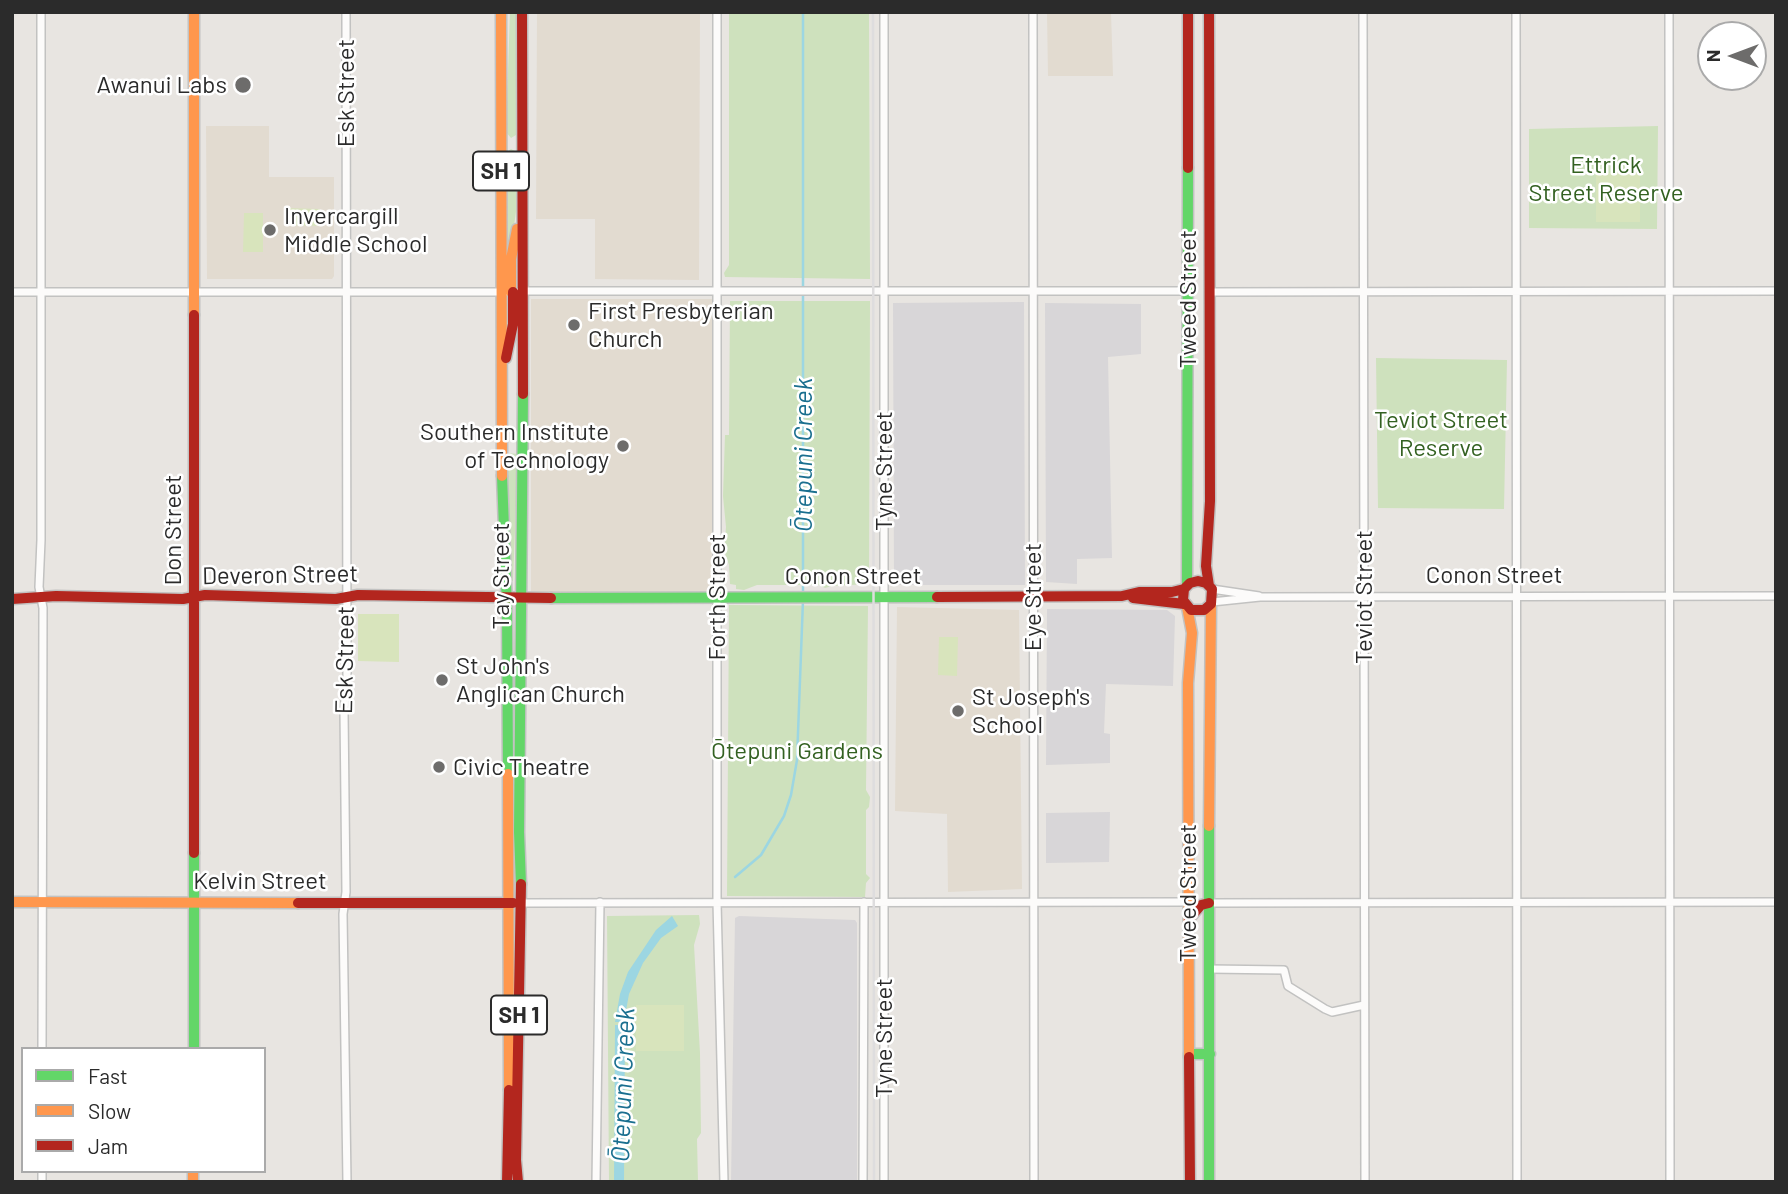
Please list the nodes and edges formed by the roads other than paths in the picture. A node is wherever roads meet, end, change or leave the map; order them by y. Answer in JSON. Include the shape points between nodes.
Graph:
{"nodes":[{"id":1,"x":41,"y":12,"type":"edge"},
{"id":2,"x":194,"y":12,"type":"edge"},
{"id":3,"x":346,"y":12,"type":"edge"},
{"id":4,"x":501,"y":12,"type":"edge"},
{"id":5,"x":522,"y":12,"type":"edge"},
{"id":6,"x":717,"y":12,"type":"edge"},
{"id":7,"x":884,"y":12,"type":"edge"},
{"id":8,"x":1033,"y":12,"type":"edge"},
{"id":9,"x":1188,"y":12,"type":"edge"},
{"id":10,"x":1209,"y":12,"type":"edge"},
{"id":11,"x":1363,"y":12,"type":"edge"},
{"id":12,"x":1516,"y":12,"type":"edge"},
{"id":13,"x":1669,"y":12,"type":"edge"},
{"id":14,"x":501,"y":143,"type":"junction"},
{"id":15,"x":523,"y":143,"type":"junction"},
{"id":16,"x":1209,"y":273,"type":"junction"},
{"id":17,"x":1776,"y":290,"type":"edge"},
{"id":18,"x":717,"y":291,"type":"junction"},
{"id":19,"x":1033,"y":291,"type":"junction"},
{"id":20,"x":1188,"y":291,"type":"junction"},
{"id":21,"x":1363,"y":291,"type":"junction"},
{"id":22,"x":1517,"y":291,"type":"junction"},
{"id":23,"x":1670,"y":291,"type":"junction"},
{"id":24,"x":12,"y":292,"type":"edge"},
{"id":25,"x":41,"y":292,"type":"junction"},
{"id":26,"x":194,"y":292,"type":"junction"},
{"id":27,"x":347,"y":292,"type":"junction"},
{"id":28,"x":512,"y":292,"type":"junction"},
{"id":29,"x":884,"y":292,"type":"junction"},
{"id":30,"x":1209,"y":292,"type":"junction"},
{"id":31,"x":1188,"y":308,"type":"junction"},
{"id":32,"x":522,"y":408,"type":"junction"},
{"id":33,"x":501,"y":411,"type":"junction"},
{"id":34,"x":1186,"y":587,"type":"junction"},
{"id":35,"x":1211,"y":587,"type":"junction"},
{"id":36,"x":1122,"y":596,"type":"junction"},
{"id":37,"x":1364,"y":596,"type":"junction"},
{"id":38,"x":1517,"y":596,"type":"junction"},
{"id":39,"x":1670,"y":596,"type":"junction"},
{"id":40,"x":1776,"y":596,"type":"edge"},
{"id":41,"x":41,"y":597,"type":"junction"},
{"id":42,"x":194,"y":597,"type":"junction"},
{"id":43,"x":347,"y":597,"type":"junction"},
{"id":44,"x":522,"y":597,"type":"junction"},
{"id":45,"x":717,"y":597,"type":"junction"},
{"id":46,"x":883,"y":597,"type":"junction"},
{"id":47,"x":1033,"y":597,"type":"junction"},
{"id":48,"x":1261,"y":597,"type":"junction"},
{"id":49,"x":507,"y":598,"type":"junction"},
{"id":50,"x":12,"y":599,"type":"edge"},
{"id":51,"x":1212,"y":603,"type":"junction"},
{"id":52,"x":1186,"y":605,"type":"junction"},
{"id":53,"x":1189,"y":750,"type":"junction"},
{"id":54,"x":1209,"y":750,"type":"junction"},
{"id":55,"x":1209,"y":886,"type":"junction"},
{"id":56,"x":12,"y":902,"type":"edge"},
{"id":57,"x":41,"y":902,"type":"junction"},
{"id":58,"x":195,"y":902,"type":"junction"},
{"id":59,"x":345,"y":902,"type":"junction"},
{"id":60,"x":507,"y":902,"type":"junction"},
{"id":61,"x":521,"y":902,"type":"junction"},
{"id":62,"x":600,"y":902,"type":"junction"},
{"id":63,"x":717,"y":902,"type":"junction"},
{"id":64,"x":864,"y":902,"type":"junction"},
{"id":65,"x":884,"y":902,"type":"junction"},
{"id":66,"x":1033,"y":902,"type":"junction"},
{"id":67,"x":1188,"y":902,"type":"junction"},
{"id":68,"x":1363,"y":902,"type":"junction"},
{"id":69,"x":1517,"y":902,"type":"junction"},
{"id":70,"x":1670,"y":902,"type":"junction"},
{"id":71,"x":1776,"y":902,"type":"edge"},
{"id":72,"x":1209,"y":903,"type":"junction"},
{"id":73,"x":1189,"y":919,"type":"junction"},
{"id":74,"x":1209,"y":969,"type":"junction"},
{"id":75,"x":1364,"y":1005,"type":"junction"},
{"id":76,"x":42,"y":1047,"type":"edge"},
{"id":77,"x":194,"y":1047,"type":"edge"},
{"id":78,"x":1189,"y":1054,"type":"junction"},
{"id":79,"x":1210,"y":1054,"type":"junction"},
{"id":80,"x":347,"y":1182,"type":"edge"},
{"id":81,"x":505,"y":1182,"type":"edge"},
{"id":82,"x":521,"y":1182,"type":"edge"},
{"id":83,"x":596,"y":1182,"type":"edge"},
{"id":84,"x":724,"y":1182,"type":"edge"},
{"id":85,"x":863,"y":1182,"type":"edge"},
{"id":86,"x":884,"y":1182,"type":"edge"},
{"id":87,"x":1034,"y":1182,"type":"edge"},
{"id":88,"x":1190,"y":1182,"type":"edge"},
{"id":89,"x":1209,"y":1182,"type":"edge"},
{"id":90,"x":1364,"y":1182,"type":"edge"},
{"id":91,"x":1517,"y":1182,"type":"edge"},
{"id":92,"x":1670,"y":1182,"type":"edge"}],
"edges":[{"from":1,"to":25,"type":"street"},
{"from":2,"to":26,"type":"main road","name":"Don Street"},
{"from":3,"to":27,"type":"street","name":"Esk Street"},
{"from":4,"to":14,"type":"main road","name":"Tay Street","number":"SH 1"},
{"from":5,"to":15,"type":"main road","name":"Tay Street","number":"SH 1"},
{"from":6,"to":18,"type":"street","name":"Forth Street"},
{"from":7,"to":29,"type":"street","name":"Tyne Street"},
{"from":8,"to":19,"type":"street","name":"Eye Street"},
{"from":9,"to":20,"type":"main road","name":"Tweed Street"},
{"from":10,"to":16,"type":"main road","name":"Tweed Street"},
{"from":11,"to":21,"type":"street","name":"Teviot Street"},
{"from":12,"to":22,"type":"street"},
{"from":13,"to":23,"type":"street"},
{"from":14,"to":15,"type":"main road"},
{"from":14,"to":28,"type":"main road","name":"Tay Street","number":"SH 1"},
{"from":15,"to":28,"type":"main road","name":"Tay Street","number":"SH 1","via":[[523,194]]},
{"from":16,"to":20,"type":"main road"},
{"from":16,"to":30,"type":"main road","name":"Tweed Street"},
{"from":17,"to":23,"type":"street"},
{"from":18,"to":28,"type":"street"},
{"from":18,"to":29,"type":"street"},
{"from":18,"to":45,"type":"street","name":"Forth Street"},
{"from":19,"to":20,"type":"street"},
{"from":19,"to":29,"type":"street"},
{"from":19,"to":47,"type":"street","name":"Eye Street"},
{"from":20,"to":31,"type":"main road","name":"Tweed Street"},
{"from":21,"to":22,"type":"street"},
{"from":21,"to":30,"type":"street"},
{"from":21,"to":37,"type":"street","name":"Teviot Street"},
{"from":22,"to":23,"type":"street"},
{"from":22,"to":38,"type":"street"},
{"from":23,"to":39,"type":"street"},
{"from":24,"to":25,"type":"street"},
{"from":25,"to":26,"type":"street"},
{"from":25,"to":41,"type":"street"},
{"from":26,"to":27,"type":"street"},
{"from":26,"to":42,"type":"main road","name":"Don Street"},
{"from":27,"to":28,"type":"street"},
{"from":27,"to":43,"type":"street","name":"Esk Street"},
{"from":28,"to":32,"type":"main road","name":"Tay Street","number":"SH 1"},
{"from":28,"to":33,"type":"main road","name":"Tay Street","number":"SH 1","via":[[513,324],[501,382]]},
{"from":29,"to":46,"type":"street","name":"Tyne Street"},
{"from":30,"to":31,"type":"main road"},
{"from":30,"to":35,"type":"main road","name":"Tweed Street","via":[[1206,566]]},
{"from":31,"to":34,"type":"main road","name":"Tweed Street"},
{"from":32,"to":33,"type":"main road","via":[[511,417]]},
{"from":32,"to":44,"type":"main road","name":"Tay Street","number":"SH 1"},
{"from":33,"to":49,"type":"main road","name":"Tay Street","number":"SH 1"},
{"from":34,"to":35,"type":"main road","name":"Conon Street","via":[[1198,581]]},
{"from":34,"to":36,"type":"main road","name":"Conon Street"},
{"from":34,"to":52,"type":"main road","via":[[1182,596]]},
{"from":35,"to":48,"type":"street"},
{"from":35,"to":51,"type":"main road"},
{"from":36,"to":47,"type":"main road","name":"Conon Street"},
{"from":36,"to":52,"type":"main road"},
{"from":37,"to":38,"type":"street","name":"Conon Street"},
{"from":37,"to":48,"type":"street","name":"Conon Street"},
{"from":37,"to":68,"type":"street","name":"Teviot Street"},
{"from":38,"to":39,"type":"street","name":"Conon Street"},
{"from":38,"to":69,"type":"street"},
{"from":39,"to":40,"type":"street","name":"Conon Street"},
{"from":39,"to":70,"type":"street"},
{"from":41,"to":42,"type":"main road","name":"Deveron Street"},
{"from":41,"to":50,"type":"main road","name":"Deveron Street"},
{"from":41,"to":57,"type":"street"},
{"from":42,"to":43,"type":"main road","name":"Deveron Street"},
{"from":42,"to":58,"type":"main road","name":"Don Street"},
{"from":43,"to":49,"type":"main road","name":"Deveron Street"},
{"from":43,"to":59,"type":"street","name":"Esk Street"},
{"from":44,"to":45,"type":"main road","name":"Conon Street"},
{"from":44,"to":49,"type":"main road","name":"Deveron Street"},
{"from":44,"to":61,"type":"main road","name":"Tay Street","number":"SH 1"},
{"from":45,"to":46,"type":"main road","name":"Conon Street"},
{"from":45,"to":63,"type":"street","name":"Forth Street"},
{"from":46,"to":47,"type":"main road","name":"Conon Street"},
{"from":46,"to":65,"type":"street","name":"Tyne Street"},
{"from":47,"to":66,"type":"street","name":"Eye Street"},
{"from":48,"to":51,"type":"street","name":"Conon Street"},
{"from":49,"to":60,"type":"main road","name":"Tay Street","number":"SH 1"},
{"from":51,"to":52,"type":"main road","name":"Conon Street","via":[[1200,612]]},
{"from":51,"to":54,"type":"main road","name":"Tweed Street"},
{"from":52,"to":53,"type":"main road","name":"Tweed Street","via":[[1192,633]]},
{"from":53,"to":54,"type":"main road"},
{"from":53,"to":67,"type":"main road","name":"Tweed Street"},
{"from":54,"to":55,"type":"main road","name":"Tweed Street"},
{"from":55,"to":67,"type":"main road"},
{"from":55,"to":72,"type":"main road","name":"Tweed Street"},
{"from":56,"to":57,"type":"main road","name":"Kelvin Street"},
{"from":57,"to":58,"type":"main road","name":"Kelvin Street"},
{"from":57,"to":76,"type":"street"},
{"from":58,"to":59,"type":"main road","name":"Kelvin Street"},
{"from":58,"to":77,"type":"main road","name":"Don Street"},
{"from":59,"to":60,"type":"main road","name":"Kelvin Street"},
{"from":59,"to":80,"type":"street","name":"Esk Street"},
{"from":60,"to":61,"type":"main road","name":"Kelvin Street"},
{"from":60,"to":81,"type":"main road","name":"Tay Street","number":"SH 1","via":[[509,1160]]},
{"from":61,"to":62,"type":"street"},
{"from":61,"to":82,"type":"main road","name":"Tay Street","number":"SH 1","via":[[516,1160]]},
{"from":62,"to":63,"type":"street"},
{"from":62,"to":83,"type":"street"},
{"from":63,"to":64,"type":"street"},
{"from":63,"to":84,"type":"street","name":"Forth Street"},
{"from":64,"to":65,"type":"street"},
{"from":64,"to":85,"type":"street","name":"Tyne Street"},
{"from":65,"to":66,"type":"street"},
{"from":65,"to":86,"type":"street","name":"Tyne Street"},
{"from":66,"to":67,"type":"street"},
{"from":66,"to":87,"type":"street","name":"Eye Street"},
{"from":67,"to":73,"type":"main road","name":"Tweed Street"},
{"from":68,"to":69,"type":"street"},
{"from":68,"to":72,"type":"street"},
{"from":68,"to":75,"type":"street","name":"Teviot Street"},
{"from":69,"to":70,"type":"street"},
{"from":69,"to":91,"type":"street"},
{"from":70,"to":71,"type":"street"},
{"from":70,"to":92,"type":"street"},
{"from":72,"to":73,"type":"main road"},
{"from":72,"to":74,"type":"main road","name":"Tweed Street"},
{"from":73,"to":78,"type":"main road","name":"Tweed Street"},
{"from":74,"to":75,"type":"street","via":[[1284,970],[1288,986],[1325,1009],[1337,1012]]},
{"from":74,"to":79,"type":"main road","name":"Tweed Street"},
{"from":75,"to":90,"type":"street","name":"Teviot Street"},
{"from":78,"to":79,"type":"main road"},
{"from":78,"to":88,"type":"main road","name":"Tweed Street"},
{"from":79,"to":89,"type":"main road","name":"Tweed Street"}]}
